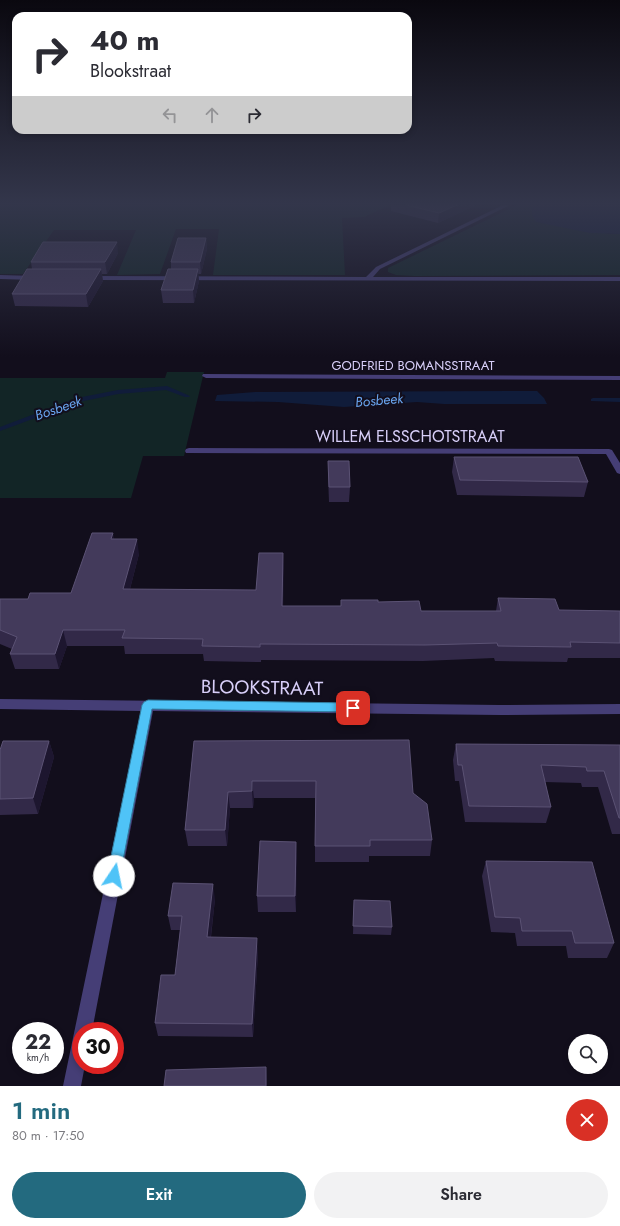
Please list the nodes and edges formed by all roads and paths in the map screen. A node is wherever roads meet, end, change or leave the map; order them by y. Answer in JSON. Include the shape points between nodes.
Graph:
{"nodes":[{"id":1,"x":403,"y":256,"type":"edge"},
{"id":2,"x":0,"y":278,"type":"edge"},
{"id":3,"x":38,"y":278,"type":"edge"},
{"id":4,"x":85,"y":278,"type":"edge"},
{"id":5,"x":368,"y":278,"type":"junction"},
{"id":6,"x":620,"y":279,"type":"edge"},
{"id":7,"x":206,"y":376,"type":"dead end"},
{"id":8,"x":620,"y":378,"type":"edge"},
{"id":9,"x":189,"y":451,"type":"dead end"},
{"id":10,"x":620,"y":471,"type":"edge"},
{"id":11,"x":0,"y":704,"type":"edge"},
{"id":12,"x":148,"y":705,"type":"junction"},
{"id":13,"x":620,"y":709,"type":"edge"},
{"id":14,"x":85,"y":1022,"type":"edge"},
{"id":15,"x":74,"y":1074,"type":"edge"},
{"id":16,"x":72,"y":1086,"type":"edge"}],
"edges":[{"from":1,"to":5,"type":"street","via":[[378,268]]},
{"from":2,"to":3,"type":"street"},
{"from":4,"to":5,"type":"street"},
{"from":5,"to":6,"type":"street"},
{"from":7,"to":8,"type":"street","name":"GODFRIED BOMANSSTRAAT"},
{"from":9,"to":10,"type":"street","name":"WILLEM ELSSCHOTSTRAAT","via":[[591,451],[609,452]]},
{"from":11,"to":12,"type":"street","name":"BLOOKSTRAAT"},
{"from":12,"to":13,"type":"street","name":"BLOOKSTRAAT","via":[[500,710]]},
{"from":12,"to":14,"type":"street"},
{"from":15,"to":16,"type":"street"}]}
